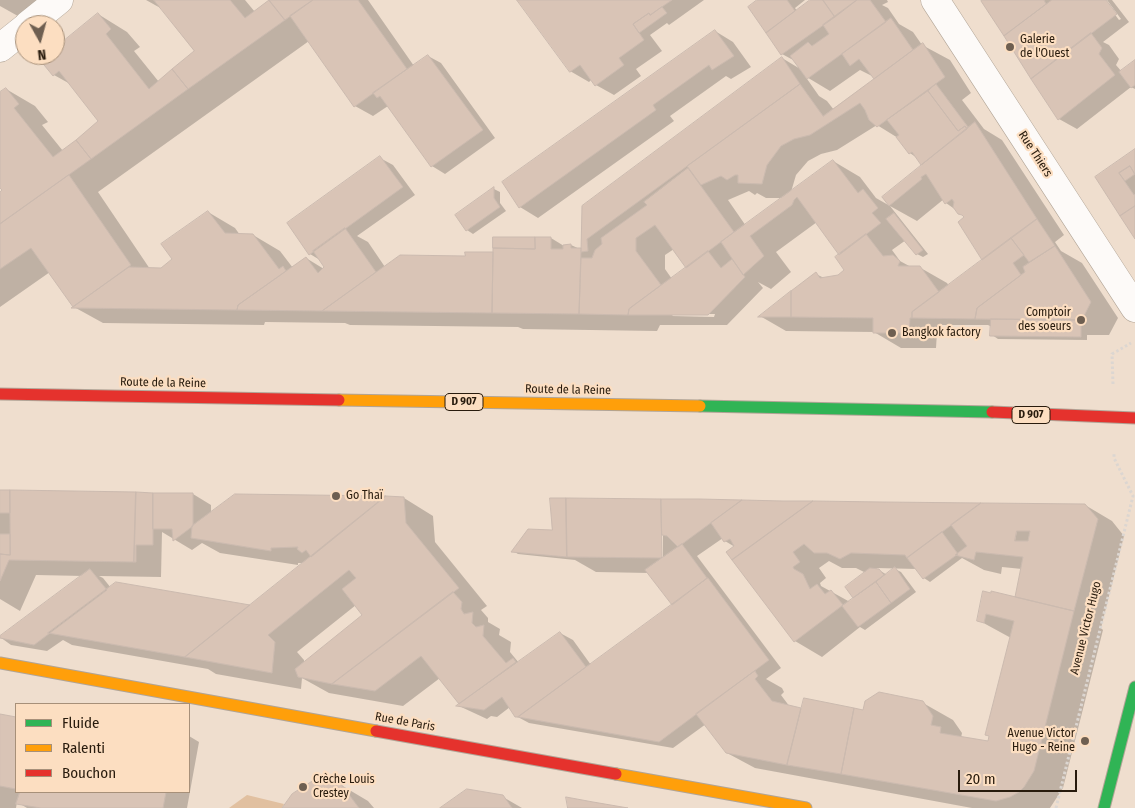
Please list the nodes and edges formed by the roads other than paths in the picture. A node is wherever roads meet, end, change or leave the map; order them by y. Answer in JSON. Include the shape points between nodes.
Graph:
{"nodes":[{"id":1,"x":59,"y":0,"type":"edge"},
{"id":2,"x":936,"y":0,"type":"edge"},
{"id":3,"x":40,"y":15,"type":"edge"},
{"id":4,"x":15,"y":36,"type":"edge"},
{"id":5,"x":0,"y":48,"type":"edge"},
{"id":6,"x":1135,"y":308,"type":"edge"},
{"id":7,"x":0,"y":394,"type":"edge"},
{"id":8,"x":1135,"y":418,"type":"edge"},
{"id":9,"x":0,"y":663,"type":"edge"},
{"id":10,"x":1135,"y":687,"type":"edge"},
{"id":11,"x":806,"y":808,"type":"edge"},
{"id":12,"x":1104,"y":808,"type":"edge"}],
"edges":[{"from":1,"to":3,"type":"street"},
{"from":2,"to":6,"type":"street","name":"Rue Thiers"},
{"from":4,"to":5,"type":"street"},
{"from":7,"to":8,"type":"main road","name":"Route de la Reine","number":"D 907","via":[[927,410]]},
{"from":9,"to":11,"type":"main road","name":"Rue de Paris"},
{"from":10,"to":12,"type":"main road"}]}
